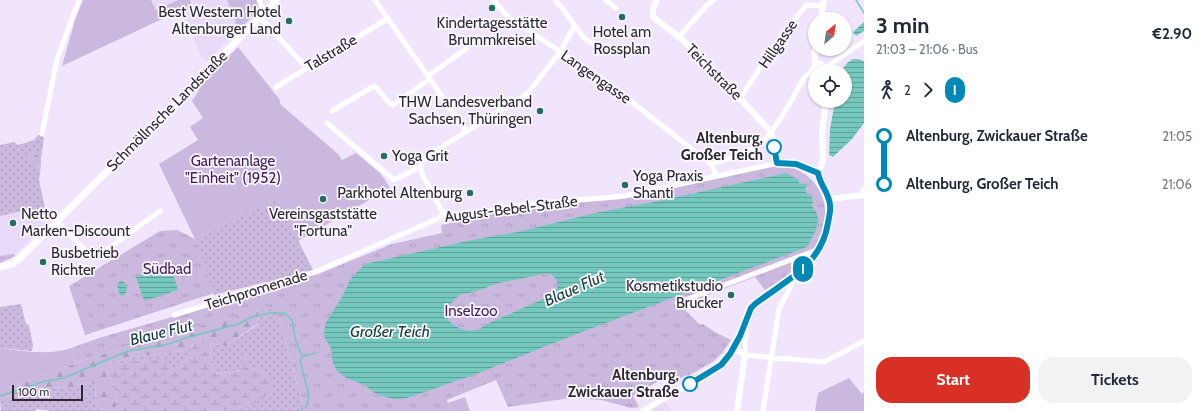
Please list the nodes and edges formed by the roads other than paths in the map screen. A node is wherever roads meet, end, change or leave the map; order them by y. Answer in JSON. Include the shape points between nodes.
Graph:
{"nodes":[{"id":1,"x":79,"y":0,"type":"edge"},
{"id":2,"x":259,"y":0,"type":"edge"},
{"id":3,"x":276,"y":0,"type":"edge"},
{"id":4,"x":375,"y":0,"type":"edge"},
{"id":5,"x":494,"y":0,"type":"edge"},
{"id":6,"x":555,"y":0,"type":"edge"},
{"id":7,"x":606,"y":0,"type":"edge"},
{"id":8,"x":657,"y":0,"type":"edge"},
{"id":9,"x":714,"y":0,"type":"edge"},
{"id":10,"x":823,"y":3,"type":"edge"},
{"id":11,"x":616,"y":8,"type":"dead end"},
{"id":12,"x":262,"y":15,"type":"junction"},
{"id":13,"x":387,"y":19,"type":"junction"},
{"id":14,"x":575,"y":26,"type":"junction"},
{"id":15,"x":679,"y":37,"type":"junction"},
{"id":16,"x":864,"y":41,"type":"edge"},
{"id":17,"x":595,"y":45,"type":"dead end"},
{"id":18,"x":467,"y":48,"type":"dead end"},
{"id":19,"x":560,"y":52,"type":"junction"},
{"id":20,"x":831,"y":64,"type":"edge"},
{"id":21,"x":308,"y":68,"type":"junction"},
{"id":22,"x":808,"y":76,"type":"edge"},
{"id":23,"x":429,"y":77,"type":"junction"},
{"id":24,"x":276,"y":87,"type":"dead end"},
{"id":25,"x":740,"y":98,"type":"junction"},
{"id":26,"x":825,"y":108,"type":"edge"},
{"id":27,"x":332,"y":112,"type":"dead end"},
{"id":28,"x":326,"y":123,"type":"dead end"},
{"id":29,"x":466,"y":131,"type":"junction"},
{"id":30,"x":771,"y":132,"type":"junction"},
{"id":31,"x":42,"y":134,"type":"dead end"},
{"id":32,"x":777,"y":163,"type":"junction"},
{"id":33,"x":711,"y":164,"type":"junction"},
{"id":34,"x":420,"y":167,"type":"junction"},
{"id":35,"x":818,"y":173,"type":"junction"},
{"id":36,"x":716,"y":176,"type":"junction"},
{"id":37,"x":863,"y":193,"type":"edge"},
{"id":38,"x":829,"y":199,"type":"junction"},
{"id":39,"x":160,"y":211,"type":"dead end"},
{"id":40,"x":444,"y":215,"type":"junction"},
{"id":41,"x":57,"y":221,"type":"junction"},
{"id":42,"x":818,"y":251,"type":"junction"},
{"id":43,"x":0,"y":267,"type":"edge"},
{"id":44,"x":315,"y":272,"type":"joint"},
{"id":45,"x":793,"y":277,"type":"junction"},
{"id":46,"x":677,"y":303,"type":"dead end"},
{"id":47,"x":174,"y":314,"type":"dead end"},
{"id":48,"x":743,"y":328,"type":"junction"},
{"id":49,"x":864,"y":341,"type":"edge"},
{"id":50,"x":734,"y":348,"type":"junction"},
{"id":51,"x":745,"y":355,"type":"junction"},
{"id":52,"x":771,"y":358,"type":"junction"},
{"id":53,"x":643,"y":411,"type":"edge"},
{"id":54,"x":737,"y":411,"type":"edge"},
{"id":55,"x":763,"y":411,"type":"edge"}],
"edges":[{"from":1,"to":31,"type":"street","via":[[57,58]]},
{"from":2,"to":12,"type":"street"},
{"from":3,"to":12,"type":"main road","name":"Schmöllnsche Landstraße"},
{"from":4,"to":13,"type":"street"},
{"from":5,"to":19,"type":"street","name":"Langengasse","via":[[508,17]]},
{"from":6,"to":14,"type":"street"},
{"from":7,"to":11,"type":"street"},
{"from":8,"to":15,"type":"street","name":"Teichstraße","via":[[652,17]]},
{"from":9,"to":15,"type":"street"},
{"from":10,"to":25,"type":"street","name":"Hillgasse","via":[[806,4]]},
{"from":12,"to":21,"type":"street"},
{"from":12,"to":41,"type":"main road","name":"Schmöllnsche Landstraße"},
{"from":13,"to":21,"type":"street","name":"Talstraße"},
{"from":13,"to":23,"type":"street"},
{"from":14,"to":17,"type":"street","via":[[584,38]]},
{"from":14,"to":19,"type":"street"},
{"from":15,"to":25,"type":"street","name":"Teichstraße"},
{"from":16,"to":20,"type":"street"},
{"from":18,"to":23,"type":"street"},
{"from":19,"to":29,"type":"street","via":[[527,94]]},
{"from":19,"to":33,"type":"street","name":"Langengasse","via":[[605,81]]},
{"from":21,"to":24,"type":"street","name":"Talstraße"},
{"from":22,"to":30,"type":"street","via":[[805,76]]},
{"from":23,"to":27,"type":"street","via":[[392,105],[376,87],[372,87]]},
{"from":23,"to":29,"type":"street"},
{"from":25,"to":30,"type":"street","name":"Teichstraße"},
{"from":26,"to":35,"type":"street","via":[[822,134],[823,161]]},
{"from":28,"to":34,"type":"street","via":[[394,180]]},
{"from":29,"to":34,"type":"street","via":[[427,156]]},
{"from":30,"to":32,"type":"street"},
{"from":30,"to":33,"type":"street","via":[[761,143],[746,152]]},
{"from":32,"to":35,"type":"street","via":[[796,164]]},
{"from":32,"to":36,"type":"street","name":"August-Bebel-Straße"},
{"from":33,"to":36,"type":"street"},
{"from":34,"to":40,"type":"street"},
{"from":35,"to":38,"type":"street"},
{"from":36,"to":40,"type":"street","name":"August-Bebel-Straße","via":[[616,198],[539,202],[452,217]]},
{"from":37,"to":38,"type":"street"},
{"from":38,"to":42,"type":"street","via":[[827,228]]},
{"from":39,"to":41,"type":"street","via":[[106,250],[94,254],[86,251]]},
{"from":40,"to":44,"type":"street","name":"August-Bebel-Straße"},
{"from":41,"to":43,"type":"main road","name":"Schmöllnsche Landstraße","via":[[19,259]]},
{"from":42,"to":45,"type":"street"},
{"from":42,"to":46,"type":"street"},
{"from":44,"to":47,"type":"street","name":"Teichpromenade"},
{"from":45,"to":48,"type":"street","via":[[755,304]]},
{"from":45,"to":52,"type":"street","via":[[779,309]]},
{"from":48,"to":50,"type":"street"},
{"from":48,"to":51,"type":"street","via":[[746,332]]},
{"from":49,"to":52,"type":"street","via":[[824,362]]},
{"from":50,"to":51,"type":"street"},
{"from":50,"to":53,"type":"street","via":[[721,365]]},
{"from":51,"to":52,"type":"street"},
{"from":51,"to":54,"type":"street"},
{"from":52,"to":55,"type":"street"}]}
